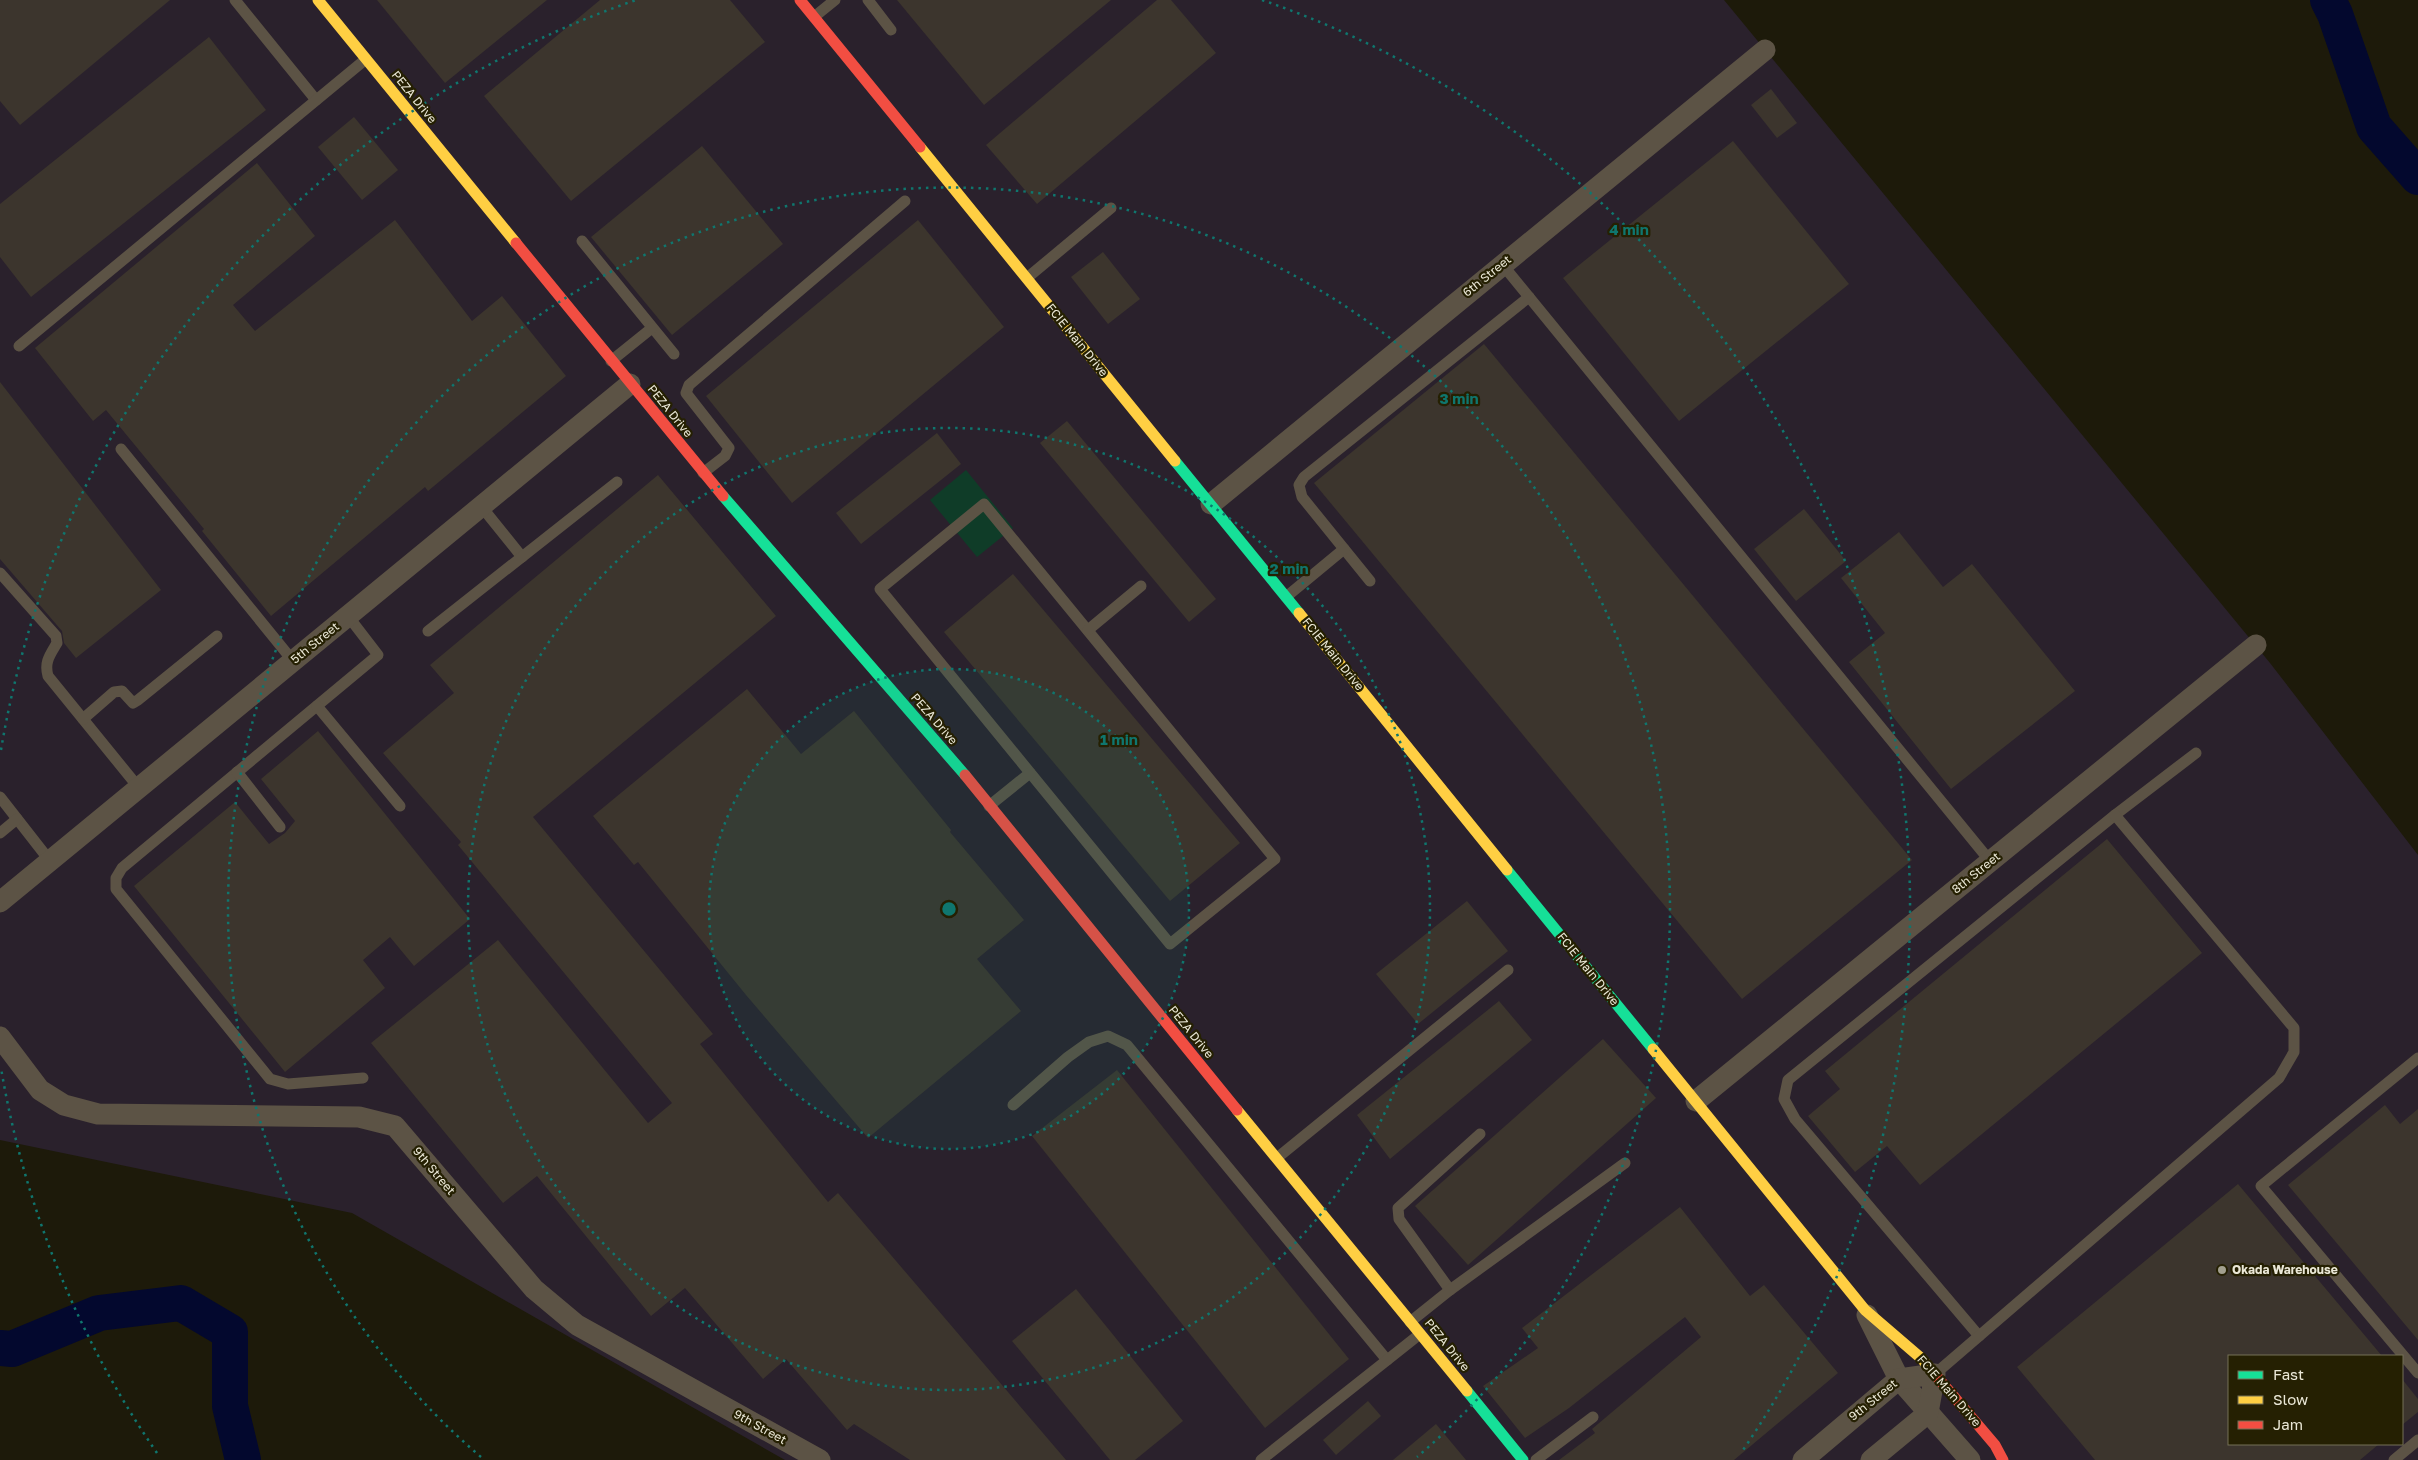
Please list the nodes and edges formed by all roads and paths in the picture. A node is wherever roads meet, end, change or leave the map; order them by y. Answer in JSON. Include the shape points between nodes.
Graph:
{"nodes":[{"id":1,"x":235,"y":0,"type":"edge"},
{"id":2,"x":318,"y":0,"type":"edge"},
{"id":3,"x":800,"y":0,"type":"edge"},
{"id":4,"x":835,"y":0,"type":"edge"},
{"id":5,"x":868,"y":0,"type":"edge"},
{"id":6,"x":814,"y":17,"type":"junction"},
{"id":7,"x":891,"y":30,"type":"dead end"},
{"id":8,"x":1765,"y":50,"type":"dead end"},
{"id":9,"x":366,"y":59,"type":"junction"},
{"id":10,"x":316,"y":100,"type":"junction"},
{"id":11,"x":905,"y":201,"type":"dead end"},
{"id":12,"x":1111,"y":208,"type":"dead end"},
{"id":13,"x":582,"y":241,"type":"dead end"},
{"id":14,"x":1502,"y":264,"type":"junction"},
{"id":15,"x":1026,"y":278,"type":"junction"},
{"id":16,"x":1529,"y":297,"type":"junction"},
{"id":17,"x":652,"y":328,"type":"junction"},
{"id":18,"x":19,"y":346,"type":"dead end"},
{"id":19,"x":674,"y":354,"type":"dead end"},
{"id":20,"x":611,"y":361,"type":"junction"},
{"id":21,"x":630,"y":384,"type":"junction"},
{"id":22,"x":122,"y":449,"type":"dead end"},
{"id":23,"x":703,"y":472,"type":"junction"},
{"id":24,"x":617,"y":482,"type":"dead end"},
{"id":25,"x":1211,"y":504,"type":"junction"},
{"id":26,"x":482,"y":506,"type":"junction"},
{"id":27,"x":1344,"y":549,"type":"junction"},
{"id":28,"x":522,"y":557,"type":"junction"},
{"id":29,"x":0,"y":573,"type":"edge"},
{"id":30,"x":1370,"y":581,"type":"dead end"},
{"id":31,"x":1140,"y":586,"type":"dead end"},
{"id":32,"x":1286,"y":597,"type":"junction"},
{"id":33,"x":348,"y":616,"type":"junction"},
{"id":34,"x":1088,"y":630,"type":"junction"},
{"id":35,"x":428,"y":631,"type":"dead end"},
{"id":36,"x":217,"y":636,"type":"dead end"},
{"id":37,"x":2256,"y":645,"type":"dead end"},
{"id":38,"x":293,"y":661,"type":"junction"},
{"id":39,"x":317,"y":706,"type":"junction"},
{"id":40,"x":83,"y":719,"type":"junction"},
{"id":41,"x":2196,"y":753,"type":"dead end"},
{"id":42,"x":237,"y":772,"type":"junction"},
{"id":43,"x":1030,"y":773,"type":"junction"},
{"id":44,"x":139,"y":788,"type":"junction"},
{"id":45,"x":0,"y":797,"type":"edge"},
{"id":46,"x":400,"y":806,"type":"dead end"},
{"id":47,"x":989,"y":806,"type":"junction"},
{"id":48,"x":2115,"y":815,"type":"junction"},
{"id":49,"x":17,"y":819,"type":"junction"},
{"id":50,"x":280,"y":827,"type":"dead end"},
{"id":51,"x":0,"y":833,"type":"edge"},
{"id":52,"x":1990,"y":860,"type":"junction"},
{"id":53,"x":50,"y":861,"type":"junction"},
{"id":54,"x":0,"y":902,"type":"edge"},
{"id":55,"x":1508,"y":970,"type":"dead end"},
{"id":56,"x":0,"y":1036,"type":"edge"},
{"id":57,"x":2418,"y":1058,"type":"edge"},
{"id":58,"x":363,"y":1078,"type":"dead end"},
{"id":59,"x":1696,"y":1101,"type":"junction"},
{"id":60,"x":1013,"y":1104,"type":"dead end"},
{"id":61,"x":1480,"y":1134,"type":"dead end"},
{"id":62,"x":1277,"y":1158,"type":"junction"},
{"id":63,"x":1624,"y":1163,"type":"dead end"},
{"id":64,"x":1450,"y":1290,"type":"junction"},
{"id":65,"x":1864,"y":1310,"type":"junction"},
{"id":66,"x":1410,"y":1322,"type":"junction"},
{"id":67,"x":1420,"y":1334,"type":"junction"},
{"id":68,"x":1979,"y":1336,"type":"junction"},
{"id":69,"x":1388,"y":1360,"type":"junction"},
{"id":70,"x":2418,"y":1372,"type":"edge"},
{"id":71,"x":1935,"y":1374,"type":"junction"},
{"id":72,"x":1899,"y":1379,"type":"junction"},
{"id":73,"x":1928,"y":1413,"type":"junction"},
{"id":74,"x":1593,"y":1417,"type":"dead end"},
{"id":75,"x":2418,"y":1440,"type":"edge"},
{"id":76,"x":820,"y":1460,"type":"edge"},
{"id":77,"x":1261,"y":1460,"type":"edge"},
{"id":78,"x":1523,"y":1460,"type":"edge"},
{"id":79,"x":1536,"y":1460,"type":"edge"},
{"id":80,"x":1803,"y":1460,"type":"edge"},
{"id":81,"x":1871,"y":1460,"type":"edge"},
{"id":82,"x":1970,"y":1460,"type":"edge"},
{"id":83,"x":2003,"y":1460,"type":"edge"},
{"id":84,"x":2394,"y":1460,"type":"edge"}],
"edges":[{"from":1,"to":10,"type":"lane"},
{"from":2,"to":9,"type":"street","name":"PEZA Drive"},
{"from":3,"to":6,"type":"street","name":"FCIE Main Drive"},
{"from":4,"to":6,"type":"lane"},
{"from":5,"to":7,"type":"lane"},
{"from":6,"to":15,"type":"street","name":"FCIE Main Drive"},
{"from":8,"to":14,"type":"street","name":"6th Street"},
{"from":9,"to":10,"type":"lane"},
{"from":9,"to":20,"type":"street","name":"PEZA Drive"},
{"from":10,"to":18,"type":"lane"},
{"from":11,"to":23,"type":"lane","via":[[689,385],[686,393],[729,448],[725,456]]},
{"from":12,"to":15,"type":"lane"},
{"from":13,"to":17,"type":"lane"},
{"from":14,"to":16,"type":"lane"},
{"from":14,"to":25,"type":"street","name":"6th Street"},
{"from":15,"to":25,"type":"street","name":"FCIE Main Drive"},
{"from":16,"to":27,"type":"lane","via":[[1304,476],[1300,485],[1302,497]]},
{"from":16,"to":52,"type":"lane"},
{"from":17,"to":19,"type":"lane"},
{"from":17,"to":20,"type":"lane"},
{"from":20,"to":21,"type":"street","name":"PEZA Drive"},
{"from":21,"to":23,"type":"street","name":"PEZA Drive"},
{"from":21,"to":26,"type":"street","name":"5th Street"},
{"from":22,"to":38,"type":"lane"},
{"from":23,"to":47,"type":"street","name":"PEZA Drive"},
{"from":24,"to":28,"type":"lane"},
{"from":25,"to":32,"type":"street","name":"FCIE Main Drive"},
{"from":26,"to":28,"type":"lane"},
{"from":26,"to":33,"type":"street","name":"5th Street"},
{"from":27,"to":30,"type":"lane"},
{"from":27,"to":32,"type":"lane"},
{"from":28,"to":35,"type":"lane"},
{"from":29,"to":40,"type":"lane","via":[[56,636],[57,644],[46,666],[48,676]]},
{"from":31,"to":34,"type":"lane"},
{"from":32,"to":59,"type":"street","name":"FCIE Main Drive"},
{"from":33,"to":38,"type":"street","name":"5th Street"},
{"from":33,"to":39,"type":"lane","via":[[378,655]]},
{"from":34,"to":43,"type":"lane","via":[[984,504],[880,589]]},
{"from":34,"to":43,"type":"lane","via":[[1275,859],[1170,944]]},
{"from":36,"to":40,"type":"lane","via":[[138,700],[133,703],[122,691],[114,692]]},
{"from":37,"to":52,"type":"street","name":"8th Street"},
{"from":38,"to":44,"type":"street","name":"5th Street"},
{"from":39,"to":42,"type":"lane"},
{"from":39,"to":46,"type":"lane"},
{"from":40,"to":44,"type":"lane"},
{"from":41,"to":48,"type":"lane"},
{"from":42,"to":50,"type":"lane"},
{"from":42,"to":58,"type":"lane","via":[[122,868],[116,878],[116,889],[270,1079],[288,1084]]},
{"from":43,"to":47,"type":"lane"},
{"from":44,"to":53,"type":"street","name":"5th Street"},
{"from":45,"to":49,"type":"lane"},
{"from":47,"to":62,"type":"street","name":"PEZA Drive"},
{"from":48,"to":68,"type":"lane","via":[[2294,1028],[2294,1052],[2279,1078]]},
{"from":48,"to":68,"type":"lane","via":[[1788,1080],[1784,1098],[1795,1120]]},
{"from":49,"to":51,"type":"lane"},
{"from":49,"to":53,"type":"lane"},
{"from":52,"to":59,"type":"street","name":"8th Street"},
{"from":53,"to":54,"type":"street","name":"5th Street"},
{"from":55,"to":62,"type":"lane"},
{"from":56,"to":76,"type":"street","name":"9th Street","via":[[40,1090],[64,1105],[98,1114],[359,1117],[395,1126],[534,1289],[577,1325]]},
{"from":57,"to":70,"type":"lane","via":[[2261,1186]]},
{"from":59,"to":65,"type":"street","name":"FCIE Main Drive"},
{"from":60,"to":69,"type":"lane","via":[[1089,1042],[1108,1036],[1127,1045]]},
{"from":61,"to":64,"type":"lane","via":[[1398,1208],[1399,1219]]},
{"from":62,"to":66,"type":"street","name":"PEZA Drive"},
{"from":63,"to":64,"type":"lane"},
{"from":64,"to":66,"type":"lane"},
{"from":65,"to":71,"type":"street","name":"FCIE Main Drive"},
{"from":65,"to":72,"type":"street","name":"FCIE Main Drive"},
{"from":66,"to":67,"type":"street","name":"PEZA Drive"},
{"from":67,"to":69,"type":"lane"},
{"from":67,"to":78,"type":"street","name":"PEZA Drive"},
{"from":68,"to":71,"type":"lane"},
{"from":69,"to":77,"type":"lane"},
{"from":71,"to":72,"type":"street","name":"9th Street"},
{"from":71,"to":73,"type":"street"},
{"from":71,"to":83,"type":"street","name":"FCIE Main Drive","via":[[1996,1445]]},
{"from":72,"to":73,"type":"street","name":"FCIE Main Drive"},
{"from":72,"to":80,"type":"street","name":"9th Street"},
{"from":73,"to":81,"type":"street"},
{"from":73,"to":82,"type":"street","name":"FCIE Main Drive"},
{"from":74,"to":79,"type":"lane"},
{"from":75,"to":84,"type":"lane"}]}
